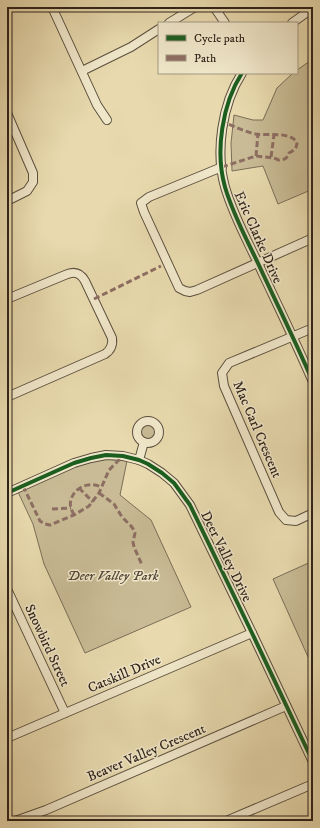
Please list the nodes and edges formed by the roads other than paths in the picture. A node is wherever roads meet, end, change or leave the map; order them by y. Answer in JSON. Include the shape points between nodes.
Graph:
{"nodes":[{"id":1,"x":52,"y":7,"type":"edge"},
{"id":2,"x":195,"y":7,"type":"edge"},
{"id":3,"x":214,"y":7,"type":"edge"},
{"id":4,"x":313,"y":8,"type":"edge"},
{"id":5,"x":171,"y":22,"type":"edge"},
{"id":6,"x":224,"y":22,"type":"edge"},
{"id":7,"x":293,"y":22,"type":"edge"},
{"id":8,"x":158,"y":30,"type":"edge"},
{"id":9,"x":82,"y":71,"type":"junction"},
{"id":10,"x":242,"y":74,"type":"edge"},
{"id":11,"x":7,"y":113,"type":"edge"},
{"id":12,"x":107,"y":120,"type":"dead end"},
{"id":13,"x":222,"y":167,"type":"junction"},
{"id":14,"x":7,"y":201,"type":"edge"},
{"id":15,"x":313,"y":238,"type":"edge"},
{"id":16,"x":258,"y":262,"type":"junction"},
{"id":17,"x":7,"y":300,"type":"edge"},
{"id":18,"x":313,"y":328,"type":"edge"},
{"id":19,"x":293,"y":337,"type":"junction"},
{"id":20,"x":313,"y":382,"type":"edge"},
{"id":21,"x":7,"y":397,"type":"edge"},
{"id":22,"x":144,"y":442,"type":"dead end"},
{"id":23,"x":139,"y":460,"type":"junction"},
{"id":24,"x":7,"y":493,"type":"edge"},
{"id":25,"x":313,"y":513,"type":"edge"},
{"id":26,"x":7,"y":589,"type":"edge"},
{"id":27,"x":252,"y":633,"type":"junction"},
{"id":28,"x":286,"y":706,"type":"junction"},
{"id":29,"x":65,"y":713,"type":"junction"},
{"id":30,"x":7,"y":738,"type":"edge"},
{"id":31,"x":313,"y":762,"type":"edge"},
{"id":32,"x":313,"y":784,"type":"edge"},
{"id":33,"x":15,"y":821,"type":"edge"},
{"id":34,"x":226,"y":821,"type":"edge"}],
"edges":[{"from":1,"to":9,"type":"street"},
{"from":2,"to":5,"type":"street"},
{"from":3,"to":6,"type":"street"},
{"from":4,"to":7,"type":"street"},
{"from":8,"to":9,"type":"street","via":[[131,47]]},
{"from":9,"to":12,"type":"street","via":[[97,106]]},
{"from":10,"to":13,"type":"street","name":"Eric Clarke Drive","via":[[231,95],[223,122]]},
{"from":11,"to":14,"type":"street","via":[[33,173],[33,182],[27,191]]},
{"from":13,"to":16,"type":"street","name":"Eric Clarke Drive","via":[[230,201]]},
{"from":13,"to":16,"type":"street","via":[[149,197],[141,203],[144,212],[182,290],[197,290]]},
{"from":15,"to":16,"type":"street"},
{"from":16,"to":19,"type":"street","name":"Eric Clarke Drive"},
{"from":17,"to":21,"type":"street","via":[[76,272],[83,277],[113,342],[105,354]]},
{"from":18,"to":19,"type":"street"},
{"from":19,"to":20,"type":"street","name":"Eric Clarke Drive"},
{"from":19,"to":25,"type":"street","name":"Mac Carl Crescent","via":[[230,364],[222,373],[224,386],[279,512],[286,520],[296,521]]},
{"from":22,"to":23,"type":"street"},
{"from":23,"to":24,"type":"street","name":"Deer Valley Drive","via":[[106,455],[91,458]]},
{"from":23,"to":27,"type":"street","name":"Deer Valley Drive","via":[[156,468],[174,483],[190,505]]},
{"from":26,"to":29,"type":"street","name":"Snowbird Street"},
{"from":27,"to":28,"type":"street","name":"Deer Valley Drive"},
{"from":27,"to":29,"type":"street","name":"Catskill Drive"},
{"from":28,"to":31,"type":"street","name":"Deer Valley Drive"},
{"from":28,"to":33,"type":"street","name":"Beaver Valley Crescent"},
{"from":29,"to":30,"type":"street","name":"Catskill Drive"},
{"from":32,"to":34,"type":"street"}]}
